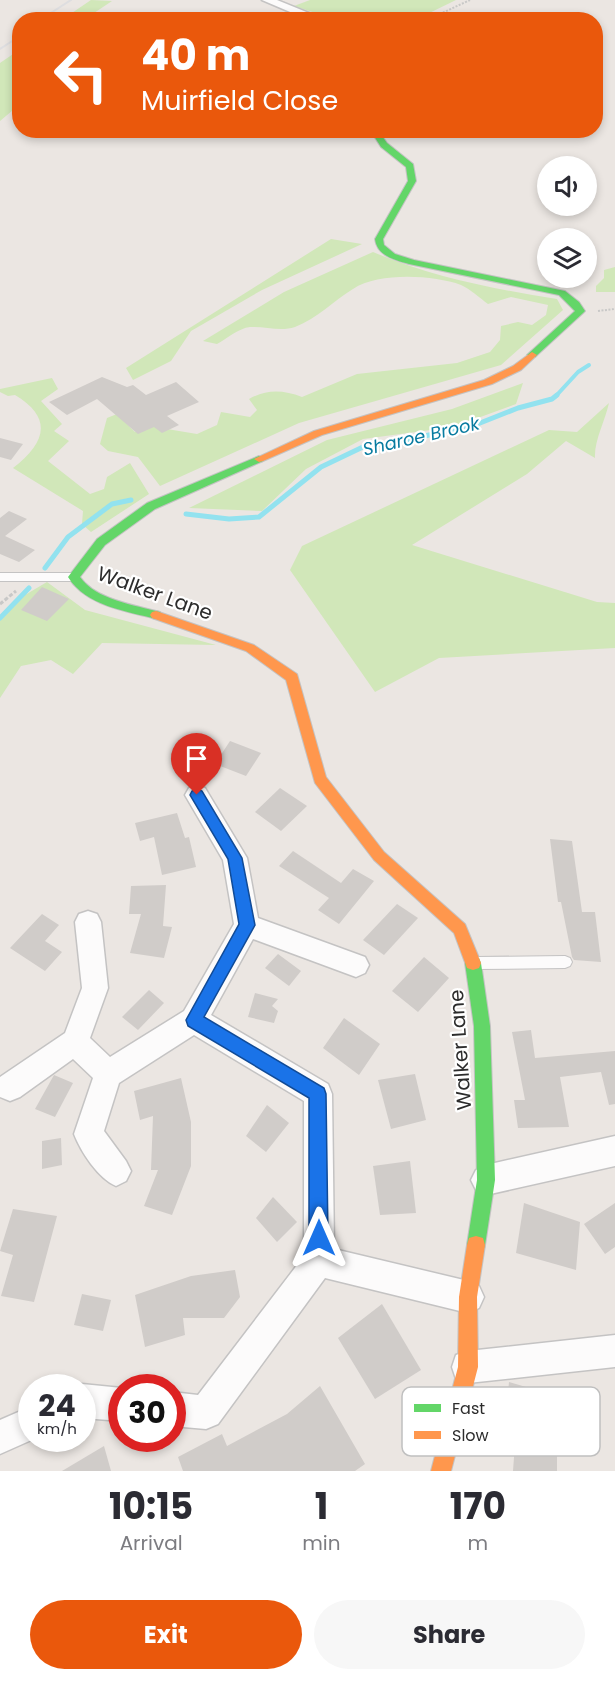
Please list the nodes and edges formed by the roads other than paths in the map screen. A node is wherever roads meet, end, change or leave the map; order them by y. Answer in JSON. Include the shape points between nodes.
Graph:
{"nodes":[{"id":1,"x":267,"y":0,"type":"edge"},
{"id":2,"x":299,"y":12,"type":"edge"},
{"id":3,"x":379,"y":138,"type":"edge"},
{"id":4,"x":0,"y":577,"type":"edge"},
{"id":5,"x":74,"y":577,"type":"junction"},
{"id":6,"x":197,"y":795,"type":"dead end"},
{"id":7,"x":88,"y":922,"type":"dead end"},
{"id":8,"x":247,"y":925,"type":"junction"},
{"id":9,"x":566,"y":962,"type":"dead end"},
{"id":10,"x":472,"y":963,"type":"junction"},
{"id":11,"x":356,"y":965,"type":"dead end"},
{"id":12,"x":194,"y":1020,"type":"junction"},
{"id":13,"x":75,"y":1042,"type":"junction"},
{"id":14,"x":108,"y":1074,"type":"junction"},
{"id":15,"x":10,"y":1087,"type":"dead end"},
{"id":16,"x":615,"y":1151,"type":"edge"},
{"id":17,"x":116,"y":1171,"type":"dead end"},
{"id":18,"x":486,"y":1180,"type":"junction"},
{"id":19,"x":319,"y":1261,"type":"junction"},
{"id":20,"x":468,"y":1297,"type":"junction"},
{"id":21,"x":615,"y":1351,"type":"edge"},
{"id":22,"x":468,"y":1367,"type":"junction"},
{"id":23,"x":463,"y":1387,"type":"edge"},
{"id":24,"x":186,"y":1410,"type":"edge"},
{"id":25,"x":18,"y":1429,"type":"edge"},
{"id":26,"x":0,"y":1437,"type":"edge"},
{"id":27,"x":445,"y":1456,"type":"edge"},
{"id":28,"x":441,"y":1471,"type":"edge"}],
"edges":[{"from":1,"to":2,"type":"street"},
{"from":3,"to":5,"type":"street","name":"Walker Lane","via":[[410,166],[412,181],[379,239],[380,246],[392,256],[412,262],[562,293],[580,311],[517,368],[488,382],[318,433],[151,506],[101,542]]},
{"from":4,"to":5,"type":"lane"},
{"from":5,"to":10,"type":"street","name":"Walker Lane","via":[[77,584],[101,598],[250,648],[292,677],[320,779],[379,856],[460,929]]},
{"from":6,"to":8,"type":"street","via":[[235,858]]},
{"from":7,"to":13,"type":"street","via":[[95,988]]},
{"from":8,"to":11,"type":"street"},
{"from":8,"to":12,"type":"street"},
{"from":9,"to":10,"type":"lane"},
{"from":10,"to":18,"type":"street","name":"Walker Lane","via":[[482,1026]]},
{"from":12,"to":14,"type":"street"},
{"from":12,"to":19,"type":"street","via":[[318,1094]]},
{"from":13,"to":14,"type":"street"},
{"from":13,"to":15,"type":"street"},
{"from":14,"to":17,"type":"street","via":[[88,1134]]},
{"from":16,"to":18,"type":"street"},
{"from":18,"to":20,"type":"street","name":"Walker Lane"},
{"from":19,"to":20,"type":"street"},
{"from":19,"to":24,"type":"street","via":[[206,1412]]},
{"from":20,"to":22,"type":"street","name":"Walker Lane"},
{"from":21,"to":22,"type":"street"},
{"from":22,"to":23,"type":"street","name":"Walker Lane"},
{"from":25,"to":26,"type":"street"},
{"from":27,"to":28,"type":"street","name":"Walker Lane"}]}
